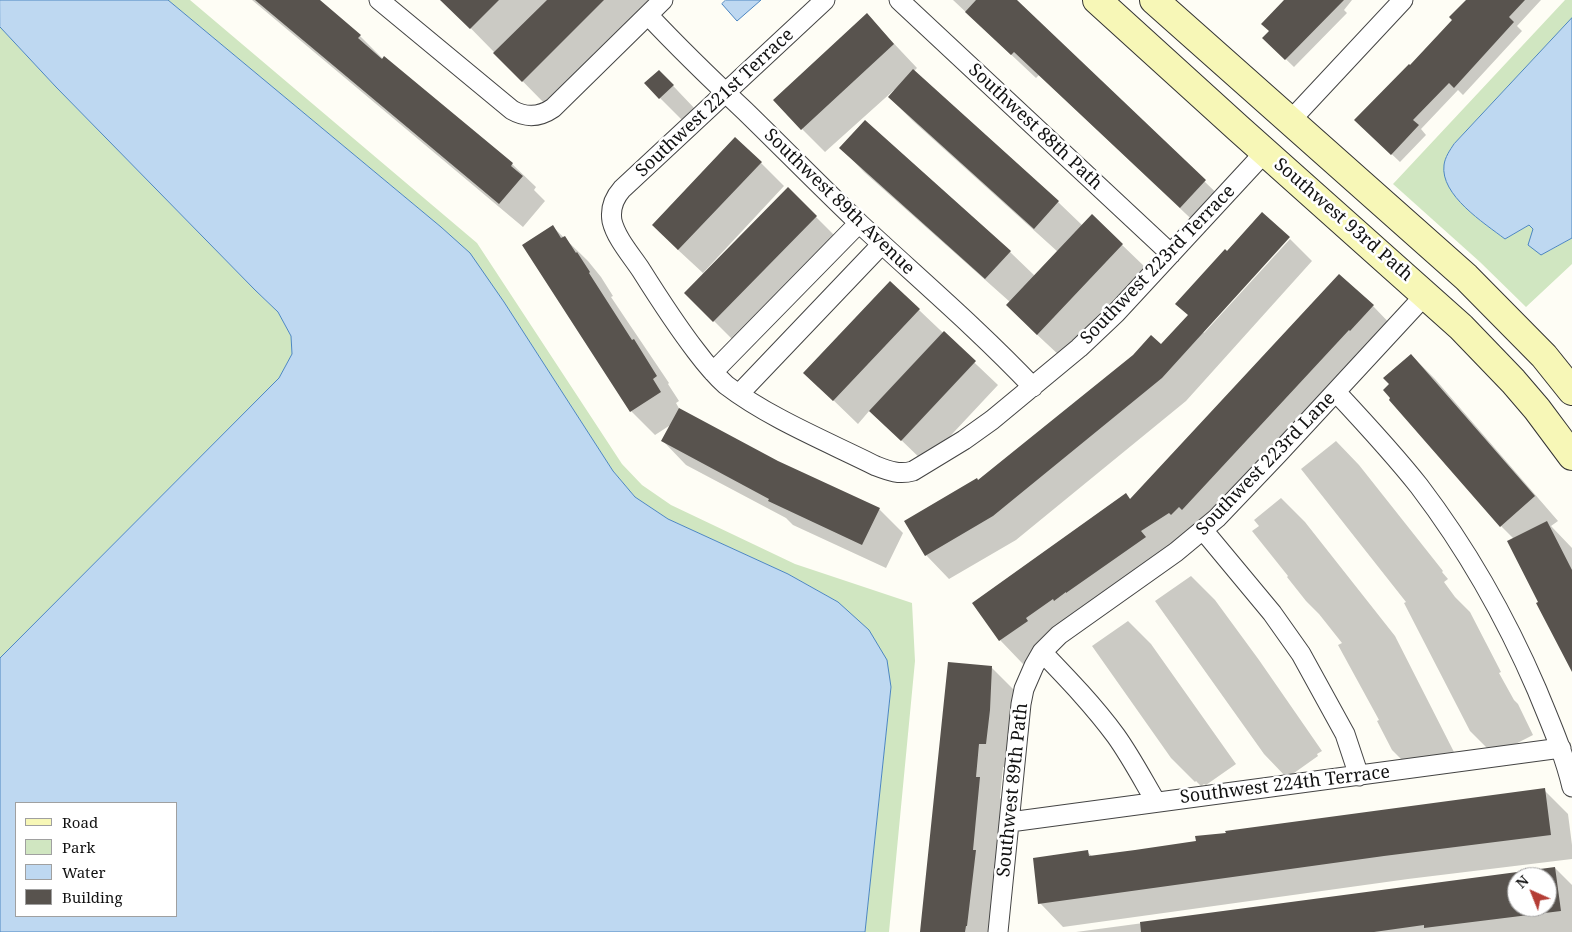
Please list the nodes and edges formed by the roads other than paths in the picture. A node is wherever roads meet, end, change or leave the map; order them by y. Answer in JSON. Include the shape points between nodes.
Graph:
{"nodes":[{"id":1,"x":663,"y":0,"type":"edge"},
{"id":2,"x":826,"y":0,"type":"edge"},
{"id":3,"x":899,"y":0,"type":"edge"},
{"id":4,"x":1097,"y":0,"type":"edge"},
{"id":5,"x":1154,"y":0,"type":"edge"},
{"id":6,"x":1402,"y":0,"type":"edge"},
{"id":7,"x":386,"y":2,"type":"edge"},
{"id":8,"x":648,"y":15,"type":"junction"},
{"id":9,"x":725,"y":93,"type":"junction"},
{"id":10,"x":1290,"y":121,"type":"junction"},
{"id":11,"x":1265,"y":152,"type":"junction"},
{"id":12,"x":859,"y":223,"type":"junction"},
{"id":13,"x":882,"y":244,"type":"junction"},
{"id":14,"x":1171,"y":254,"type":"junction"},
{"id":15,"x":1426,"y":294,"type":"junction"},
{"id":16,"x":713,"y":372,"type":"junction"},
{"id":17,"x":1570,"y":384,"type":"edge"},
{"id":18,"x":1033,"y":386,"type":"junction"},
{"id":19,"x":1336,"y":392,"type":"junction"},
{"id":20,"x":739,"y":394,"type":"junction"},
{"id":21,"x":1572,"y":456,"type":"edge"},
{"id":22,"x":1203,"y":530,"type":"junction"},
{"id":23,"x":1042,"y":652,"type":"junction"},
{"id":24,"x":1561,"y":748,"type":"junction"},
{"id":25,"x":1359,"y":776,"type":"junction"},
{"id":26,"x":1572,"y":787,"type":"edge"},
{"id":27,"x":1156,"y":802,"type":"junction"},
{"id":28,"x":1010,"y":822,"type":"junction"},
{"id":29,"x":998,"y":932,"type":"edge"}],
"edges":[{"from":1,"to":8,"type":"street"},
{"from":2,"to":9,"type":"street","name":"Southwest 221st Terrace"},
{"from":3,"to":14,"type":"street","name":"Southwest 88th Path"},
{"from":4,"to":11,"type":"street","name":"Southwest 93rd Path"},
{"from":5,"to":10,"type":"street"},
{"from":6,"to":10,"type":"street"},
{"from":7,"to":8,"type":"street","via":[[512,110],[525,115],[553,108]]},
{"from":8,"to":9,"type":"street","name":"Southwest 89th Avenue"},
{"from":9,"to":12,"type":"street","name":"Southwest 89th Avenue"},
{"from":9,"to":16,"type":"street","name":"Southwest 221st Terrace","via":[[622,189],[614,200],[612,211],[613,223],[620,237],[682,334]]},
{"from":10,"to":17,"type":"street","via":[[1466,277]]},
{"from":11,"to":14,"type":"street","name":"Southwest 223rd Terrace"},
{"from":11,"to":15,"type":"street","name":"Southwest 93rd Path"},
{"from":12,"to":13,"type":"street","name":"Southwest 89th Avenue"},
{"from":12,"to":16,"type":"street"},
{"from":13,"to":18,"type":"street","name":"Southwest 89th Avenue"},
{"from":13,"to":20,"type":"street"},
{"from":14,"to":18,"type":"street","name":"Southwest 223rd Terrace","via":[[1096,333]]},
{"from":15,"to":19,"type":"street","name":"Southwest 223rd Lane"},
{"from":15,"to":21,"type":"street","name":"Southwest 93rd Path","via":[[1513,381]]},
{"from":16,"to":20,"type":"street"},
{"from":18,"to":20,"type":"street","name":"Southwest 223rd Terrace","via":[[964,440],[917,468],[900,473],[856,456]]},
{"from":19,"to":22,"type":"street","name":"Southwest 223rd Lane"},
{"from":19,"to":24,"type":"street","via":[[1419,486],[1471,562],[1516,643]]},
{"from":22,"to":23,"type":"street","name":"Southwest 223rd Lane","via":[[1066,630]]},
{"from":22,"to":25,"type":"street","via":[[1272,613],[1300,654],[1344,734]]},
{"from":23,"to":27,"type":"street","via":[[1103,720]]},
{"from":23,"to":28,"type":"street","name":"Southwest 89th Path","via":[[1028,678],[1021,704]]},
{"from":24,"to":25,"type":"street","name":"Southwest 224th Terrace"},
{"from":24,"to":26,"type":"street"},
{"from":25,"to":27,"type":"street","name":"Southwest 224th Terrace"},
{"from":27,"to":28,"type":"street","name":"Southwest 224th Terrace"},
{"from":28,"to":29,"type":"street","name":"Southwest 89th Path"}]}
